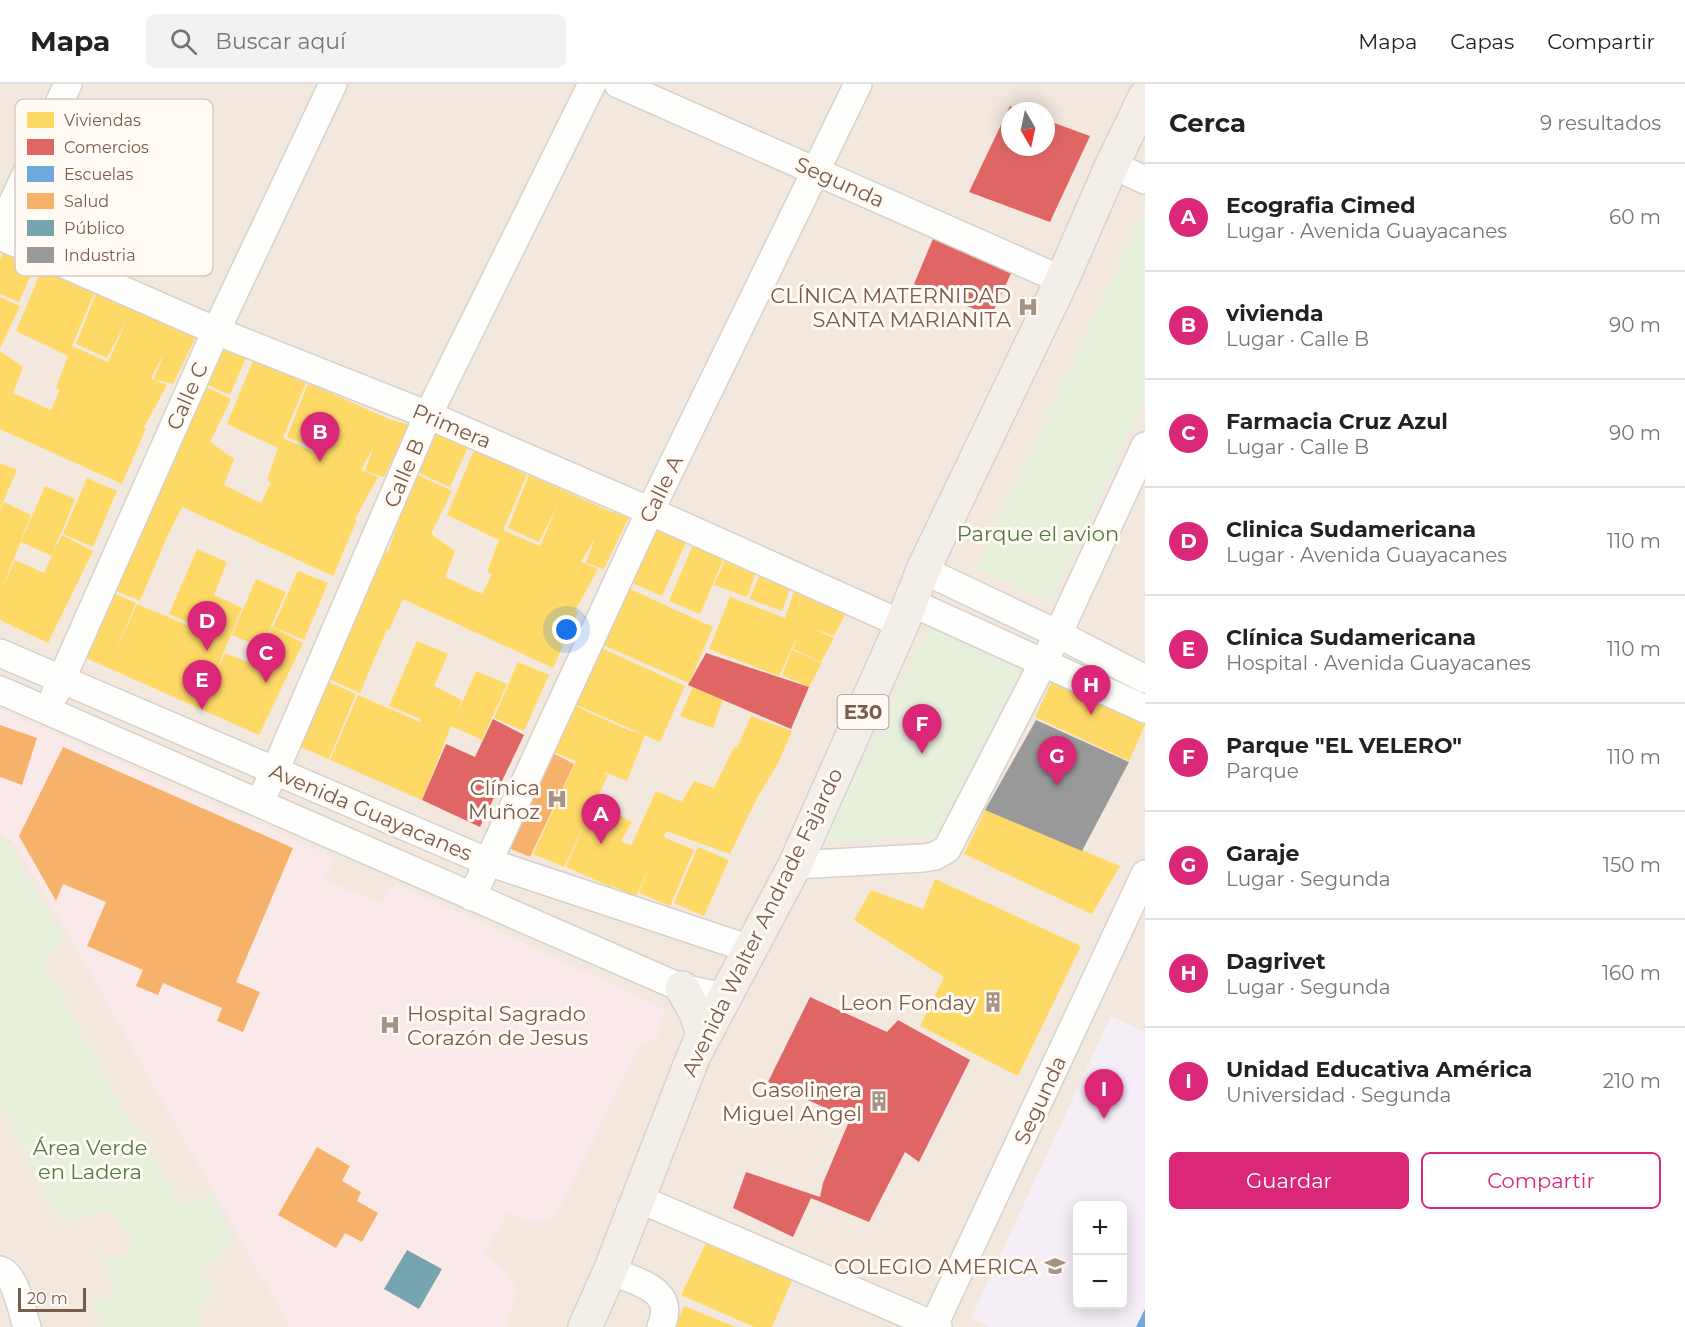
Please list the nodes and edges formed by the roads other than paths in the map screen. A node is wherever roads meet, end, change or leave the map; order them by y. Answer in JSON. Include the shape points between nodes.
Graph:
{"nodes":[{"id":1,"x":68,"y":84,"type":"edge"},
{"id":2,"x":333,"y":84,"type":"edge"},
{"id":3,"x":592,"y":84,"type":"edge"},
{"id":4,"x":618,"y":84,"type":"edge"},
{"id":5,"x":858,"y":84,"type":"edge"},
{"id":6,"x":1145,"y":97,"type":"edge"},
{"id":7,"x":61,"y":99,"type":"edge"},
{"id":8,"x":1112,"y":165,"type":"junction"},
{"id":9,"x":817,"y":171,"type":"junction"},
{"id":10,"x":1145,"y":180,"type":"edge"},
{"id":11,"x":15,"y":198,"type":"edge"},
{"id":12,"x":0,"y":230,"type":"edge"},
{"id":13,"x":0,"y":236,"type":"edge"},
{"id":14,"x":15,"y":243,"type":"edge"},
{"id":15,"x":91,"y":276,"type":"edge"},
{"id":16,"x":1062,"y":280,"type":"junction"},
{"id":17,"x":216,"y":331,"type":"junction"},
{"id":18,"x":429,"y":416,"type":"junction"},
{"id":19,"x":1145,"y":446,"type":"edge"},
{"id":20,"x":650,"y":511,"type":"junction"},
{"id":21,"x":923,"y":570,"type":"junction"},
{"id":22,"x":906,"y":613,"type":"junction"},
{"id":23,"x":1058,"y":634,"type":"junction"},
{"id":24,"x":0,"y":654,"type":"edge"},
{"id":25,"x":1043,"y":662,"type":"junction"},
{"id":26,"x":60,"y":679,"type":"junction"},
{"id":27,"x":1145,"y":679,"type":"edge"},
{"id":28,"x":0,"y":690,"type":"edge"},
{"id":29,"x":1145,"y":709,"type":"edge"},
{"id":30,"x":48,"y":711,"type":"junction"},
{"id":31,"x":275,"y":771,"type":"junction"},
{"id":32,"x":259,"y":803,"type":"junction"},
{"id":33,"x":488,"y":862,"type":"junction"},
{"id":34,"x":795,"y":865,"type":"junction"},
{"id":35,"x":1145,"y":874,"type":"edge"},
{"id":36,"x":472,"y":897,"type":"junction"},
{"id":37,"x":750,"y":949,"type":"junction"},
{"id":38,"x":681,"y":988,"type":"junction"},
{"id":39,"x":724,"y":997,"type":"junction"},
{"id":40,"x":694,"y":1055,"type":"junction"},
{"id":41,"x":637,"y":1197,"type":"junction"},
{"id":42,"x":0,"y":1270,"type":"edge"},
{"id":43,"x":610,"y":1271,"type":"junction"},
{"id":44,"x":936,"y":1326,"type":"edge"},
{"id":45,"x":27,"y":1327,"type":"edge"},
{"id":46,"x":585,"y":1327,"type":"edge"},
{"id":47,"x":661,"y":1327,"type":"edge"}],
"edges":[{"from":1,"to":7,"type":"street"},
{"from":2,"to":17,"type":"street","name":"Calle C"},
{"from":3,"to":18,"type":"street","name":"Calle B"},
{"from":4,"to":9,"type":"street","name":"Segunda"},
{"from":5,"to":9,"type":"street","name":"Calle A"},
{"from":6,"to":8,"type":"main road","name":"Avenida Walter Andrade Fajardo","number":"E30"},
{"from":8,"to":10,"type":"street"},
{"from":8,"to":16,"type":"main road","name":"Avenida Walter Andrade Fajardo","number":"E30"},
{"from":9,"to":16,"type":"street","name":"Segunda"},
{"from":9,"to":20,"type":"street","name":"Calle A"},
{"from":11,"to":12,"type":"street"},
{"from":13,"to":14,"type":"street","name":"Primera"},
{"from":15,"to":17,"type":"street","name":"Primera"},
{"from":16,"to":21,"type":"main road","name":"Avenida Walter Andrade Fajardo","number":"E30"},
{"from":17,"to":18,"type":"street","name":"Primera"},
{"from":17,"to":26,"type":"street","name":"Calle C"},
{"from":18,"to":20,"type":"street","name":"Primera"},
{"from":18,"to":31,"type":"street","name":"Calle B"},
{"from":19,"to":23,"type":"street"},
{"from":20,"to":22,"type":"street","name":"Primera"},
{"from":20,"to":33,"type":"street","name":"Calle A"},
{"from":21,"to":22,"type":"main road","name":"Avenida Walter Andrade Fajardo","number":"E30"},
{"from":21,"to":23,"type":"street"},
{"from":22,"to":25,"type":"street","name":"Primera"},
{"from":22,"to":34,"type":"main road","name":"Avenida Walter Andrade Fajardo","number":"E30"},
{"from":23,"to":25,"type":"street"},
{"from":23,"to":27,"type":"street"},
{"from":24,"to":26,"type":"street","name":"Avenida Guayacanes"},
{"from":25,"to":29,"type":"street","name":"Primera"},
{"from":25,"to":34,"type":"street","via":[[947,849],[923,858]]},
{"from":26,"to":30,"type":"street","name":"Calle C"},
{"from":26,"to":31,"type":"street","name":"Avenida Guayacanes"},
{"from":28,"to":30,"type":"street","name":"Avenida Guayacanes"},
{"from":30,"to":32,"type":"street","name":"Avenida Guayacanes"},
{"from":31,"to":32,"type":"street","name":"Calle B"},
{"from":31,"to":33,"type":"street","name":"Avenida Guayacanes"},
{"from":32,"to":36,"type":"street","name":"Avenida Guayacanes"},
{"from":33,"to":36,"type":"street","name":"Calle A"},
{"from":33,"to":37,"type":"street","name":"Avenida Guayacanes"},
{"from":34,"to":37,"type":"main road","name":"Avenida Walter Andrade Fajardo","number":"E30"},
{"from":35,"to":44,"type":"street","name":"Segunda"},
{"from":36,"to":38,"type":"street","name":"Avenida Guayacanes"},
{"from":37,"to":39,"type":"main road","name":"Avenida Walter Andrade Fajardo","number":"E30"},
{"from":38,"to":39,"type":"street","name":"Avenida Guayacanes"},
{"from":38,"to":40,"type":"main road","via":[[704,1033]]},
{"from":39,"to":40,"type":"main road","name":"Avenida Walter Andrade Fajardo","number":"E30"},
{"from":40,"to":41,"type":"main road","name":"Avenida Walter Andrade Fajardo","number":"E30"},
{"from":41,"to":43,"type":"main road","name":"Avenida Walter Andrade Fajardo","number":"E30"},
{"from":41,"to":44,"type":"street"},
{"from":42,"to":45,"type":"street","via":[[14,1284]]},
{"from":43,"to":46,"type":"main road","name":"Avenida Walter Andrade Fajardo","number":"E30"},
{"from":43,"to":47,"type":"street","via":[[658,1292],[664,1309]]}]}
